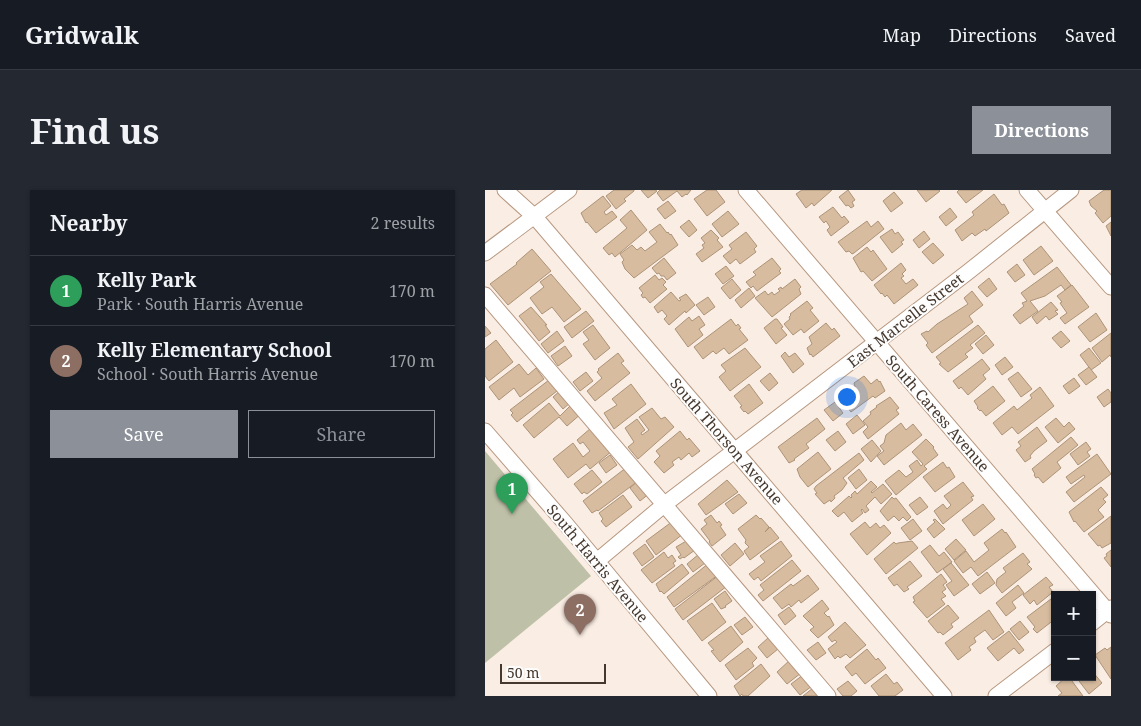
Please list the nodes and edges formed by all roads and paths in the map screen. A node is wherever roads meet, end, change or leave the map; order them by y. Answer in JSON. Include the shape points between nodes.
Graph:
{"nodes":[{"id":1,"x":505,"y":190,"type":"edge"},
{"id":2,"x":569,"y":190,"type":"edge"},
{"id":3,"x":746,"y":190,"type":"edge"},
{"id":4,"x":1027,"y":190,"type":"edge"},
{"id":5,"x":1071,"y":190,"type":"edge"},
{"id":6,"x":1045,"y":211,"type":"junction"},
{"id":7,"x":535,"y":216,"type":"junction"},
{"id":8,"x":485,"y":254,"type":"edge"},
{"id":9,"x":1111,"y":287,"type":"edge"},
{"id":10,"x":485,"y":295,"type":"edge"},
{"id":11,"x":877,"y":342,"type":"junction"},
{"id":12,"x":485,"y":430,"type":"edge"},
{"id":13,"x":735,"y":451,"type":"junction"},
{"id":14,"x":665,"y":504,"type":"junction"},
{"id":15,"x":597,"y":561,"type":"junction"},
{"id":16,"x":1110,"y":611,"type":"edge"},
{"id":17,"x":1096,"y":620,"type":"edge"},
{"id":18,"x":1051,"y":654,"type":"edge"},
{"id":19,"x":709,"y":696,"type":"edge"},
{"id":20,"x":828,"y":696,"type":"edge"},
{"id":21,"x":944,"y":696,"type":"edge"},
{"id":22,"x":996,"y":696,"type":"edge"}],
"edges":[{"from":1,"to":7,"type":"street","name":"South Thorson Avenue"},
{"from":2,"to":7,"type":"street"},
{"from":3,"to":11,"type":"street","name":"South Caress Avenue"},
{"from":4,"to":6,"type":"street"},
{"from":5,"to":6,"type":"street","name":"East Marcelle Street"},
{"from":6,"to":9,"type":"street"},
{"from":6,"to":11,"type":"street","name":"East Marcelle Street"},
{"from":7,"to":8,"type":"street"},
{"from":7,"to":13,"type":"street","name":"South Thorson Avenue"},
{"from":10,"to":14,"type":"street"},
{"from":11,"to":13,"type":"street","name":"East Marcelle Street"},
{"from":11,"to":16,"type":"street","name":"South Caress Avenue"},
{"from":12,"to":15,"type":"street","name":"South Harris Avenue"},
{"from":13,"to":14,"type":"street","name":"East Marcelle Street"},
{"from":13,"to":21,"type":"street","name":"South Thorson Avenue"},
{"from":14,"to":15,"type":"street","name":"East Marcelle Street"},
{"from":14,"to":20,"type":"street"},
{"from":15,"to":19,"type":"street","name":"South Harris Avenue"},
{"from":16,"to":17,"type":"street"},
{"from":18,"to":22,"type":"street"}]}
